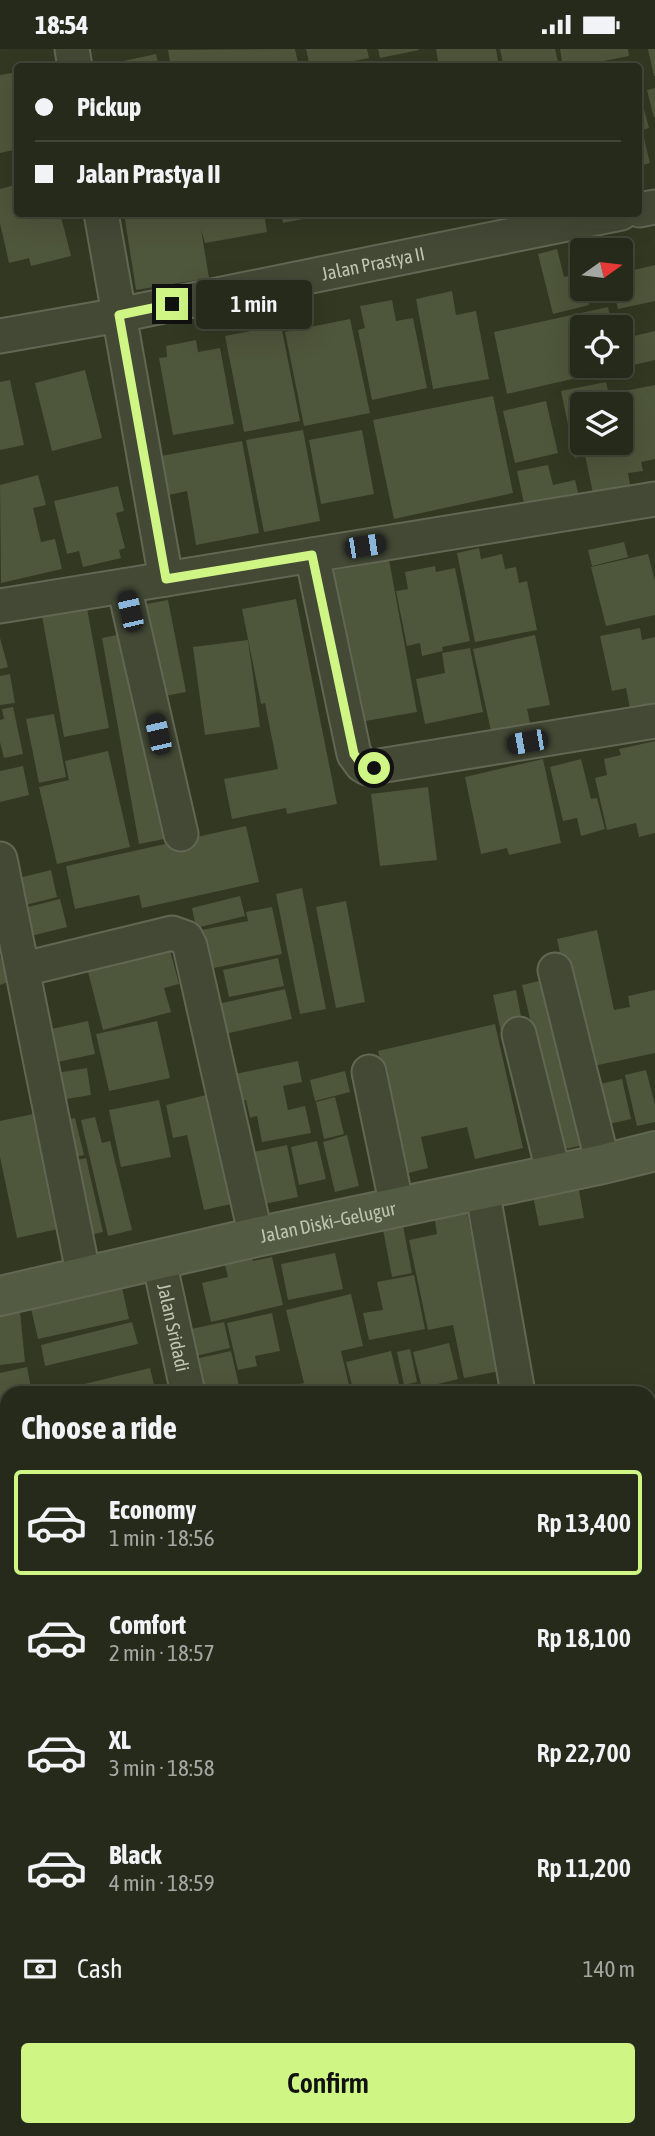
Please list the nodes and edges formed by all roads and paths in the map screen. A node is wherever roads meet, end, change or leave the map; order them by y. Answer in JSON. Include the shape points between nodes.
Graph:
{"nodes":[{"id":1,"x":102,"y":217,"type":"edge"},
{"id":2,"x":601,"y":217,"type":"edge"},
{"id":3,"x":119,"y":315,"type":"junction"},
{"id":4,"x":0,"y":336,"type":"edge"},
{"id":5,"x":655,"y":499,"type":"edge"},
{"id":6,"x":312,"y":555,"type":"junction"},
{"id":7,"x":166,"y":579,"type":"junction"},
{"id":8,"x":124,"y":586,"type":"junction"},
{"id":9,"x":0,"y":606,"type":"edge"},
{"id":10,"x":655,"y":721,"type":"edge"},
{"id":11,"x":181,"y":834,"type":"dead end"},
{"id":12,"x":0,"y":859,"type":"edge"},
{"id":13,"x":24,"y":969,"type":"junction"},
{"id":14,"x":555,"y":970,"type":"dead end"},
{"id":15,"x":519,"y":1034,"type":"dead end"},
{"id":16,"x":369,"y":1072,"type":"dead end"},
{"id":17,"x":655,"y":1151,"type":"edge"},
{"id":18,"x":603,"y":1164,"type":"junction"},
{"id":19,"x":554,"y":1175,"type":"junction"},
{"id":20,"x":481,"y":1189,"type":"junction"},
{"id":21,"x":397,"y":1207,"type":"junction"},
{"id":22,"x":256,"y":1237,"type":"junction"},
{"id":23,"x":159,"y":1261,"type":"junction"},
{"id":24,"x":84,"y":1277,"type":"junction"},
{"id":25,"x":0,"y":1296,"type":"edge"},
{"id":26,"x":186,"y":1386,"type":"edge"},
{"id":27,"x":517,"y":1386,"type":"edge"}],
"edges":[{"from":1,"to":3,"type":"street"},
{"from":2,"to":3,"type":"street","name":"Jalan Prastya II"},
{"from":3,"to":4,"type":"street","name":"Jalan Prastya II"},
{"from":3,"to":7,"type":"street"},
{"from":5,"to":6,"type":"street"},
{"from":6,"to":7,"type":"street"},
{"from":6,"to":10,"type":"street","via":[[354,754],[367,768]]},
{"from":7,"to":8,"type":"street"},
{"from":8,"to":9,"type":"street"},
{"from":8,"to":11,"type":"street"},
{"from":12,"to":13,"type":"street"},
{"from":13,"to":22,"type":"street","via":[[172,933],[186,938]]},
{"from":13,"to":24,"type":"street"},
{"from":14,"to":18,"type":"street"},
{"from":15,"to":19,"type":"street"},
{"from":16,"to":21,"type":"street"},
{"from":17,"to":18,"type":"main road","name":"Jalan Diski–Gelugur"},
{"from":18,"to":19,"type":"main road","name":"Jalan Diski–Gelugur"},
{"from":19,"to":20,"type":"main road","name":"Jalan Diski–Gelugur"},
{"from":20,"to":21,"type":"main road","name":"Jalan Diski–Gelugur"},
{"from":20,"to":27,"type":"street"},
{"from":21,"to":22,"type":"main road","name":"Jalan Diski–Gelugur"},
{"from":22,"to":23,"type":"main road","name":"Jalan Diski–Gelugur"},
{"from":23,"to":24,"type":"main road","name":"Jalan Diski–Gelugur"},
{"from":23,"to":26,"type":"street","name":"Jalan Sridadi"},
{"from":24,"to":25,"type":"main road","name":"Jalan Diski–Gelugur"}]}
